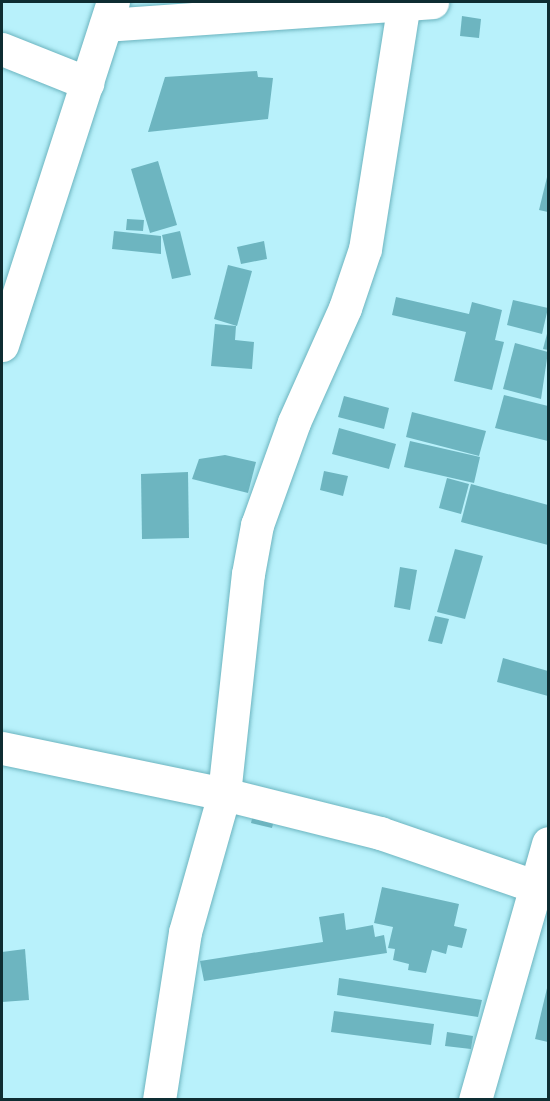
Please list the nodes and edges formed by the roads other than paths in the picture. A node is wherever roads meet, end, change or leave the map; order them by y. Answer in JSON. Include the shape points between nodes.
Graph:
{"nodes":[{"id":1,"x":418,"y":3,"type":"edge"},
{"id":2,"x":110,"y":14,"type":"edge"},
{"id":3,"x":2,"y":49,"type":"edge"},
{"id":4,"x":87,"y":83,"type":"junction"},
{"id":5,"x":2,"y":345,"type":"edge"},
{"id":6,"x":2,"y":748,"type":"edge"},
{"id":7,"x":224,"y":794,"type":"junction"},
{"id":8,"x":549,"y":843,"type":"edge"},
{"id":9,"x":541,"y":889,"type":"edge"},
{"id":10,"x":159,"y":1100,"type":"edge"},
{"id":11,"x":475,"y":1100,"type":"edge"}],
"edges":[{"from":1,"to":2,"type":"street"},
{"from":1,"to":7,"type":"street","via":[[365,249],[345,308],[294,422],[257,525]]},
{"from":2,"to":4,"type":"street"},
{"from":3,"to":4,"type":"street"},
{"from":4,"to":5,"type":"street"},
{"from":6,"to":7,"type":"street"},
{"from":7,"to":9,"type":"street","via":[[417,844]]},
{"from":7,"to":10,"type":"street","via":[[185,932]]},
{"from":8,"to":9,"type":"street"},
{"from":9,"to":11,"type":"street"}]}
